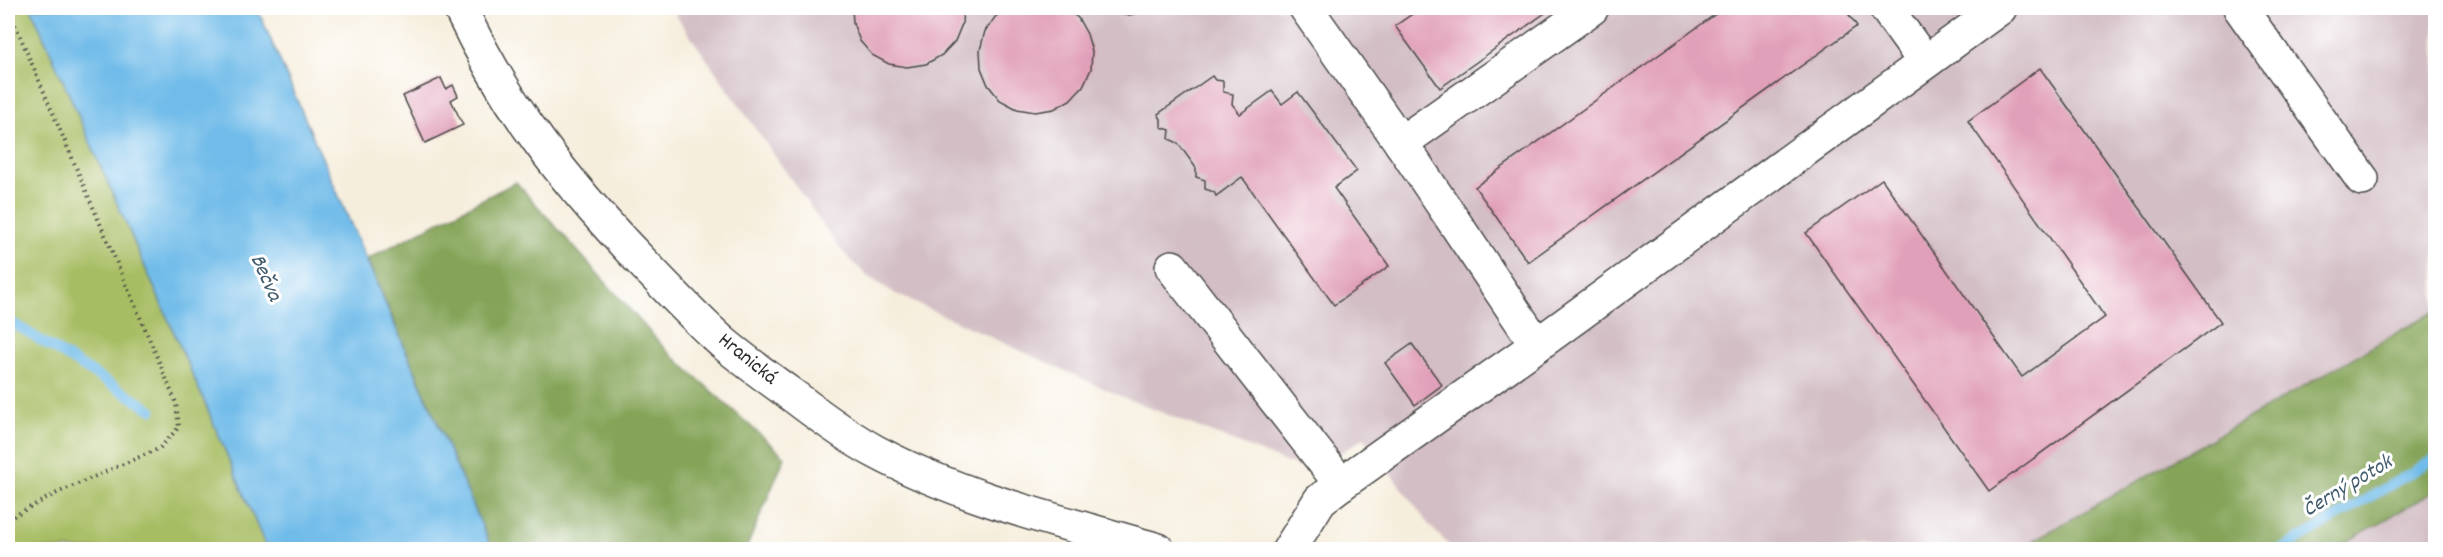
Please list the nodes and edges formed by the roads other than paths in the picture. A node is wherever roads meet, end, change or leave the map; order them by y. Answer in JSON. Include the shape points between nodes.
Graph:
{"nodes":[{"id":1,"x":460,"y":8,"type":"edge"},
{"id":2,"x":1306,"y":8,"type":"edge"},
{"id":3,"x":1592,"y":8,"type":"edge"},
{"id":4,"x":1886,"y":8,"type":"edge"},
{"id":5,"x":2000,"y":8,"type":"edge"},
{"id":6,"x":2240,"y":8,"type":"edge"},
{"id":7,"x":1924,"y":61,"type":"junction"},
{"id":8,"x":1401,"y":143,"type":"junction"},
{"id":9,"x":2362,"y":179,"type":"dead end"},
{"id":10,"x":1172,"y":267,"type":"dead end"},
{"id":11,"x":1537,"y":345,"type":"junction"},
{"id":12,"x":1341,"y":484,"type":"junction"},
{"id":13,"x":1158,"y":549,"type":"edge"},
{"id":14,"x":1289,"y":549,"type":"edge"}],
"edges":[{"from":1,"to":13,"type":"street","name":"Hranická","via":[[510,101],[558,168],[670,291],[722,342],[780,387],[875,452],[963,492]]},
{"from":2,"to":8,"type":"street"},
{"from":3,"to":8,"type":"street"},
{"from":4,"to":7,"type":"street"},
{"from":5,"to":7,"type":"street"},
{"from":6,"to":9,"type":"street"},
{"from":7,"to":11,"type":"street"},
{"from":8,"to":11,"type":"street"},
{"from":10,"to":12,"type":"street"},
{"from":11,"to":12,"type":"street"},
{"from":12,"to":14,"type":"street","via":[[1320,500]]}]}
